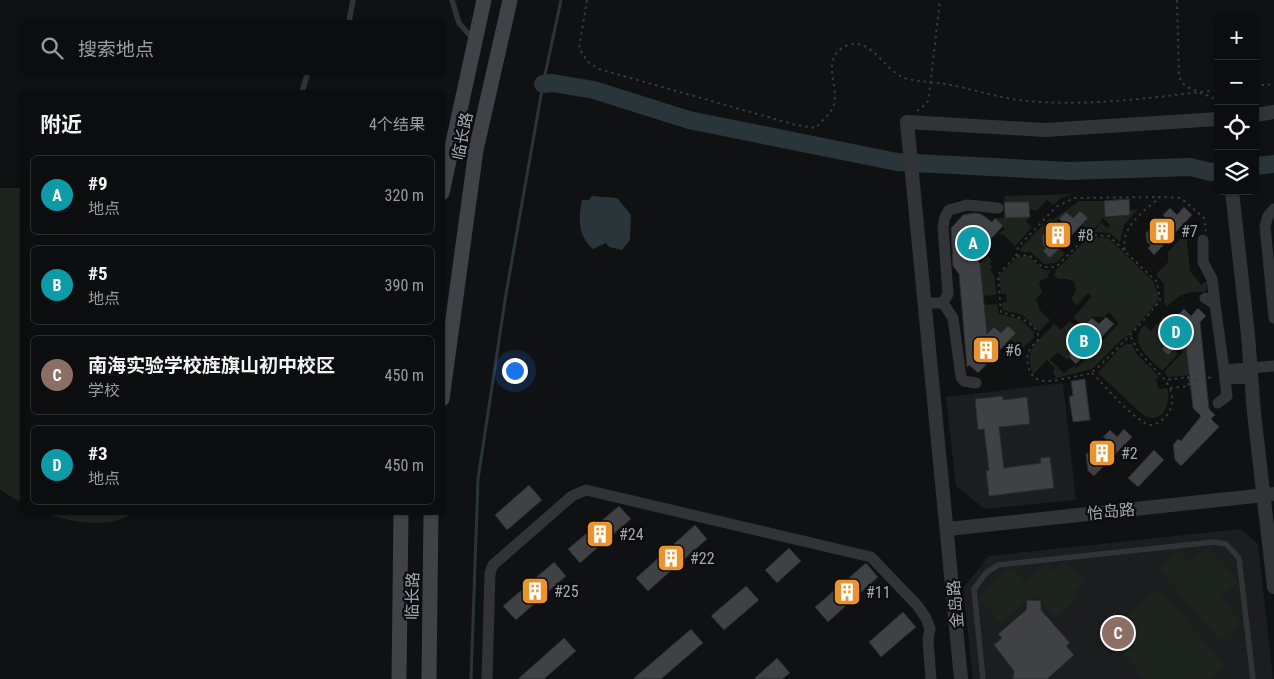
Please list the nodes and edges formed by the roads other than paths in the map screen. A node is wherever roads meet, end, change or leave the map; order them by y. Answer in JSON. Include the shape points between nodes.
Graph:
{"nodes":[{"id":1,"x":353,"y":0,"type":"edge"},
{"id":2,"x":452,"y":0,"type":"edge"},
{"id":3,"x":484,"y":0,"type":"edge"},
{"id":4,"x":510,"y":0,"type":"edge"},
{"id":5,"x":349,"y":20,"type":"edge"},
{"id":6,"x":475,"y":42,"type":"junction"},
{"id":7,"x":307,"y":75,"type":"edge"},
{"id":8,"x":303,"y":90,"type":"edge"},
{"id":9,"x":1274,"y":112,"type":"edge"},
{"id":10,"x":1259,"y":114,"type":"edge"},
{"id":11,"x":1214,"y":119,"type":"edge"},
{"id":12,"x":445,"y":176,"type":"edge"},
{"id":13,"x":1232,"y":195,"type":"edge"},
{"id":14,"x":998,"y":208,"type":"dead end"},
{"id":15,"x":1274,"y":209,"type":"edge"},
{"id":16,"x":1202,"y":240,"type":"road end"},
{"id":17,"x":1273,"y":295,"type":"edge"},
{"id":18,"x":924,"y":303,"type":"junction"},
{"id":19,"x":943,"y":303,"type":"junction"},
{"id":20,"x":1274,"y":318,"type":"edge"},
{"id":21,"x":1274,"y":366,"type":"edge"},
{"id":22,"x":1251,"y":373,"type":"junction"},
{"id":23,"x":1224,"y":375,"type":"junction"},
{"id":24,"x":445,"y":378,"type":"edge"},
{"id":25,"x":976,"y":383,"type":"dead end"},
{"id":26,"x":1218,"y":403,"type":"dead end"},
{"id":27,"x":1269,"y":499,"type":"edge"},
{"id":28,"x":402,"y":515,"type":"edge"},
{"id":29,"x":431,"y":515,"type":"edge"},
{"id":30,"x":948,"y":533,"type":"junction"},
{"id":31,"x":1274,"y":587,"type":"edge"},
{"id":32,"x":400,"y":679,"type":"edge"},
{"id":33,"x":429,"y":679,"type":"edge"},
{"id":34,"x":487,"y":679,"type":"edge"},
{"id":35,"x":931,"y":679,"type":"edge"},
{"id":36,"x":961,"y":679,"type":"edge"},
{"id":37,"x":983,"y":679,"type":"edge"},
{"id":38,"x":1253,"y":679,"type":"edge"}],
"edges":[{"from":1,"to":5,"type":"lane"},
{"from":2,"to":6,"type":"lane","via":[[459,23]]},
{"from":3,"to":6,"type":"main road","name":"临长路"},
{"from":4,"to":24,"type":"main road","name":"临长路","via":[[476,150]]},
{"from":6,"to":12,"type":"main road","name":"临长路"},
{"from":7,"to":8,"type":"lane"},
{"from":9,"to":10,"type":"street"},
{"from":11,"to":18,"type":"street","name":"金岛路","via":[[1045,130],[907,122]]},
{"from":13,"to":22,"type":"street"},
{"from":14,"to":19,"type":"street","via":[[967,205],[949,210],[944,217],[948,294]]},
{"from":15,"to":17,"type":"street","via":[[1265,226]]},
{"from":16,"to":23,"type":"street","via":[[1203,262],[1212,278],[1210,301]]},
{"from":17,"to":20,"type":"street"},
{"from":18,"to":19,"type":"street"},
{"from":18,"to":30,"type":"street","name":"金岛路"},
{"from":19,"to":25,"type":"street","via":[[952,318],[961,377],[964,381]]},
{"from":21,"to":22,"type":"street"},
{"from":22,"to":23,"type":"street"},
{"from":22,"to":27,"type":"street"},
{"from":23,"to":26,"type":"street","via":[[1227,396]]},
{"from":27,"to":30,"type":"street"},
{"from":27,"to":31,"type":"street"},
{"from":28,"to":32,"type":"main road","name":"临长路"},
{"from":29,"to":33,"type":"main road","name":"临长路"},
{"from":30,"to":36,"type":"street","name":"金岛路"},
{"from":34,"to":35,"type":"street","via":[[490,573],[493,565],[572,496],[586,490],[871,557],[926,618],[930,629]]},
{"from":37,"to":38,"type":"lane","via":[[974,589],[992,567],[1214,542],[1226,544],[1239,558]]}]}
